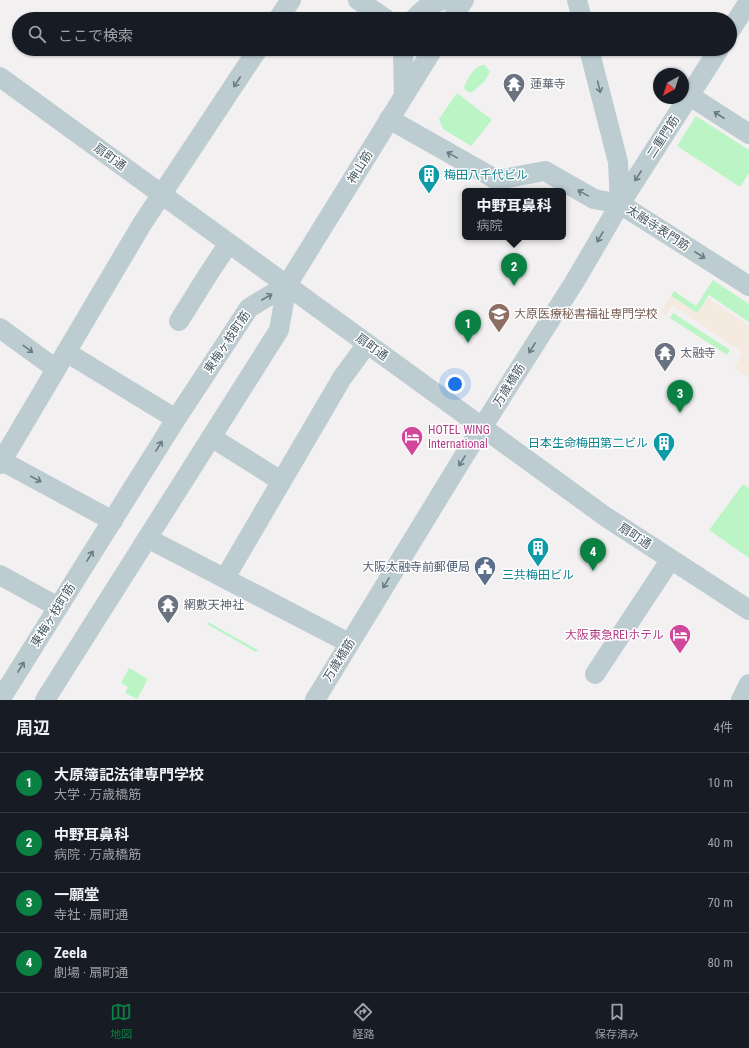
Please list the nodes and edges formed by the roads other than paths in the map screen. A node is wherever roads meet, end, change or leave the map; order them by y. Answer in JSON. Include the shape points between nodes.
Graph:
{"nodes":[{"id":1,"x":291,"y":0,"type":"edge"},
{"id":2,"x":358,"y":0,"type":"edge"},
{"id":3,"x":443,"y":0,"type":"edge"},
{"id":4,"x":464,"y":0,"type":"edge"},
{"id":5,"x":577,"y":0,"type":"edge"},
{"id":6,"x":749,"y":1,"type":"edge"},
{"id":7,"x":283,"y":12,"type":"edge"},
{"id":8,"x":376,"y":12,"type":"edge"},
{"id":9,"x":421,"y":12,"type":"edge"},
{"id":10,"x":456,"y":12,"type":"edge"},
{"id":11,"x":580,"y":12,"type":"edge"},
{"id":12,"x":737,"y":20,"type":"edge"},
{"id":13,"x":253,"y":56,"type":"edge"},
{"id":14,"x":403,"y":56,"type":"edge"},
{"id":15,"x":430,"y":56,"type":"edge"},
{"id":16,"x":591,"y":56,"type":"edge"},
{"id":17,"x":715,"y":56,"type":"edge"},
{"id":18,"x":0,"y":77,"type":"edge"},
{"id":19,"x":404,"y":96,"type":"junction"},
{"id":20,"x":690,"y":96,"type":"junction"},
{"id":21,"x":390,"y":119,"type":"junction"},
{"id":22,"x":749,"y":134,"type":"edge"},
{"id":23,"x":162,"y":195,"type":"junction"},
{"id":24,"x":620,"y":204,"type":"junction"},
{"id":25,"x":229,"y":244,"type":"junction"},
{"id":26,"x":287,"y":285,"type":"junction"},
{"id":27,"x":749,"y":286,"type":"edge"},
{"id":28,"x":179,"y":322,"type":"dead end"},
{"id":29,"x":0,"y":328,"type":"edge"},
{"id":30,"x":367,"y":344,"type":"junction"},
{"id":31,"x":66,"y":352,"type":"junction"},
{"id":32,"x":56,"y":369,"type":"junction"},
{"id":33,"x":176,"y":419,"type":"junction"},
{"id":34,"x":482,"y":428,"type":"junction"},
{"id":35,"x":211,"y":437,"type":"junction"},
{"id":36,"x":1,"y":462,"type":"edge"},
{"id":37,"x":281,"y":481,"type":"junction"},
{"id":38,"x":112,"y":521,"type":"junction"},
{"id":39,"x":147,"y":538,"type":"junction"},
{"id":40,"x":671,"y":559,"type":"junction"},
{"id":41,"x":0,"y":575,"type":"edge"},
{"id":42,"x":225,"y":578,"type":"junction"},
{"id":43,"x":58,"y":607,"type":"junction"},
{"id":44,"x":749,"y":610,"type":"edge"},
{"id":45,"x":349,"y":644,"type":"junction"},
{"id":46,"x":595,"y":674,"type":"dead end"},
{"id":47,"x":749,"y":684,"type":"edge"},
{"id":48,"x":0,"y":700,"type":"edge"},
{"id":49,"x":45,"y":700,"type":"edge"},
{"id":50,"x":314,"y":700,"type":"edge"},
{"id":51,"x":741,"y":700,"type":"edge"}],
"edges":[{"from":1,"to":7,"type":"street"},
{"from":2,"to":8,"type":"street"},
{"from":3,"to":9,"type":"street","via":[[432,3]]},
{"from":4,"to":10,"type":"street"},
{"from":5,"to":11,"type":"street"},
{"from":6,"to":12,"type":"street"},
{"from":13,"to":23,"type":"street","one_way":true},
{"from":14,"to":19,"type":"street"},
{"from":15,"to":19,"type":"street","name":"神山筋"},
{"from":16,"to":24,"type":"street","one_way":true,"via":[[618,162]]},
{"from":17,"to":20,"type":"street","name":"二重門筋"},
{"from":18,"to":23,"type":"street","name":"扇町通"},
{"from":19,"to":21,"type":"street","name":"神山筋"},
{"from":22,"to":20,"type":"street","one_way":true},
{"from":20,"to":24,"type":"street","name":"二重門筋","one_way":true},
{"from":24,"to":21,"type":"street","name":"太融寺表門筋","one_way":true,"via":[[594,199],[545,171],[497,180]]},
{"from":21,"to":26,"type":"street","name":"神山筋"},
{"from":23,"to":25,"type":"street","name":"扇町通"},
{"from":23,"to":31,"type":"street"},
{"from":24,"to":27,"type":"street","name":"太融寺表門筋","one_way":true},
{"from":24,"to":34,"type":"street","name":"万歳橋筋","one_way":true},
{"from":25,"to":26,"type":"street","name":"扇町通"},
{"from":25,"to":28,"type":"street","via":[[208,273]]},
{"from":26,"to":30,"type":"street","name":"扇町通"},
{"from":33,"to":26,"type":"street","name":"東梅ヶ枝町筋","one_way":true,"via":[[248,308]]},
{"from":26,"to":35,"type":"street","via":[[279,330]]},
{"from":29,"to":32,"type":"street","one_way":true},
{"from":30,"to":34,"type":"street","name":"扇町通"},
{"from":30,"to":37,"type":"street","via":[[342,378]]},
{"from":31,"to":32,"type":"street"},
{"from":31,"to":33,"type":"street"},
{"from":32,"to":36,"type":"street"},
{"from":38,"to":33,"type":"street","name":"東梅ヶ枝町筋","one_way":true},
{"from":34,"to":40,"type":"street","name":"扇町通","via":[[606,517]]},
{"from":34,"to":45,"type":"street","name":"万歳橋筋","one_way":true},
{"from":35,"to":37,"type":"street"},
{"from":35,"to":39,"type":"street"},
{"from":36,"to":38,"type":"street","one_way":true},
{"from":37,"to":42,"type":"street"},
{"from":43,"to":38,"type":"street","name":"東梅ヶ枝町筋","one_way":true},
{"from":39,"to":42,"type":"street"},
{"from":39,"to":49,"type":"street"},
{"from":40,"to":44,"type":"street","name":"扇町通"},
{"from":40,"to":46,"type":"street"},
{"from":41,"to":43,"type":"street"},
{"from":42,"to":45,"type":"street"},
{"from":48,"to":43,"type":"street","name":"東梅ヶ枝町筋","one_way":true},
{"from":45,"to":50,"type":"street","name":"万歳橋筋"},
{"from":47,"to":51,"type":"street"}]}
